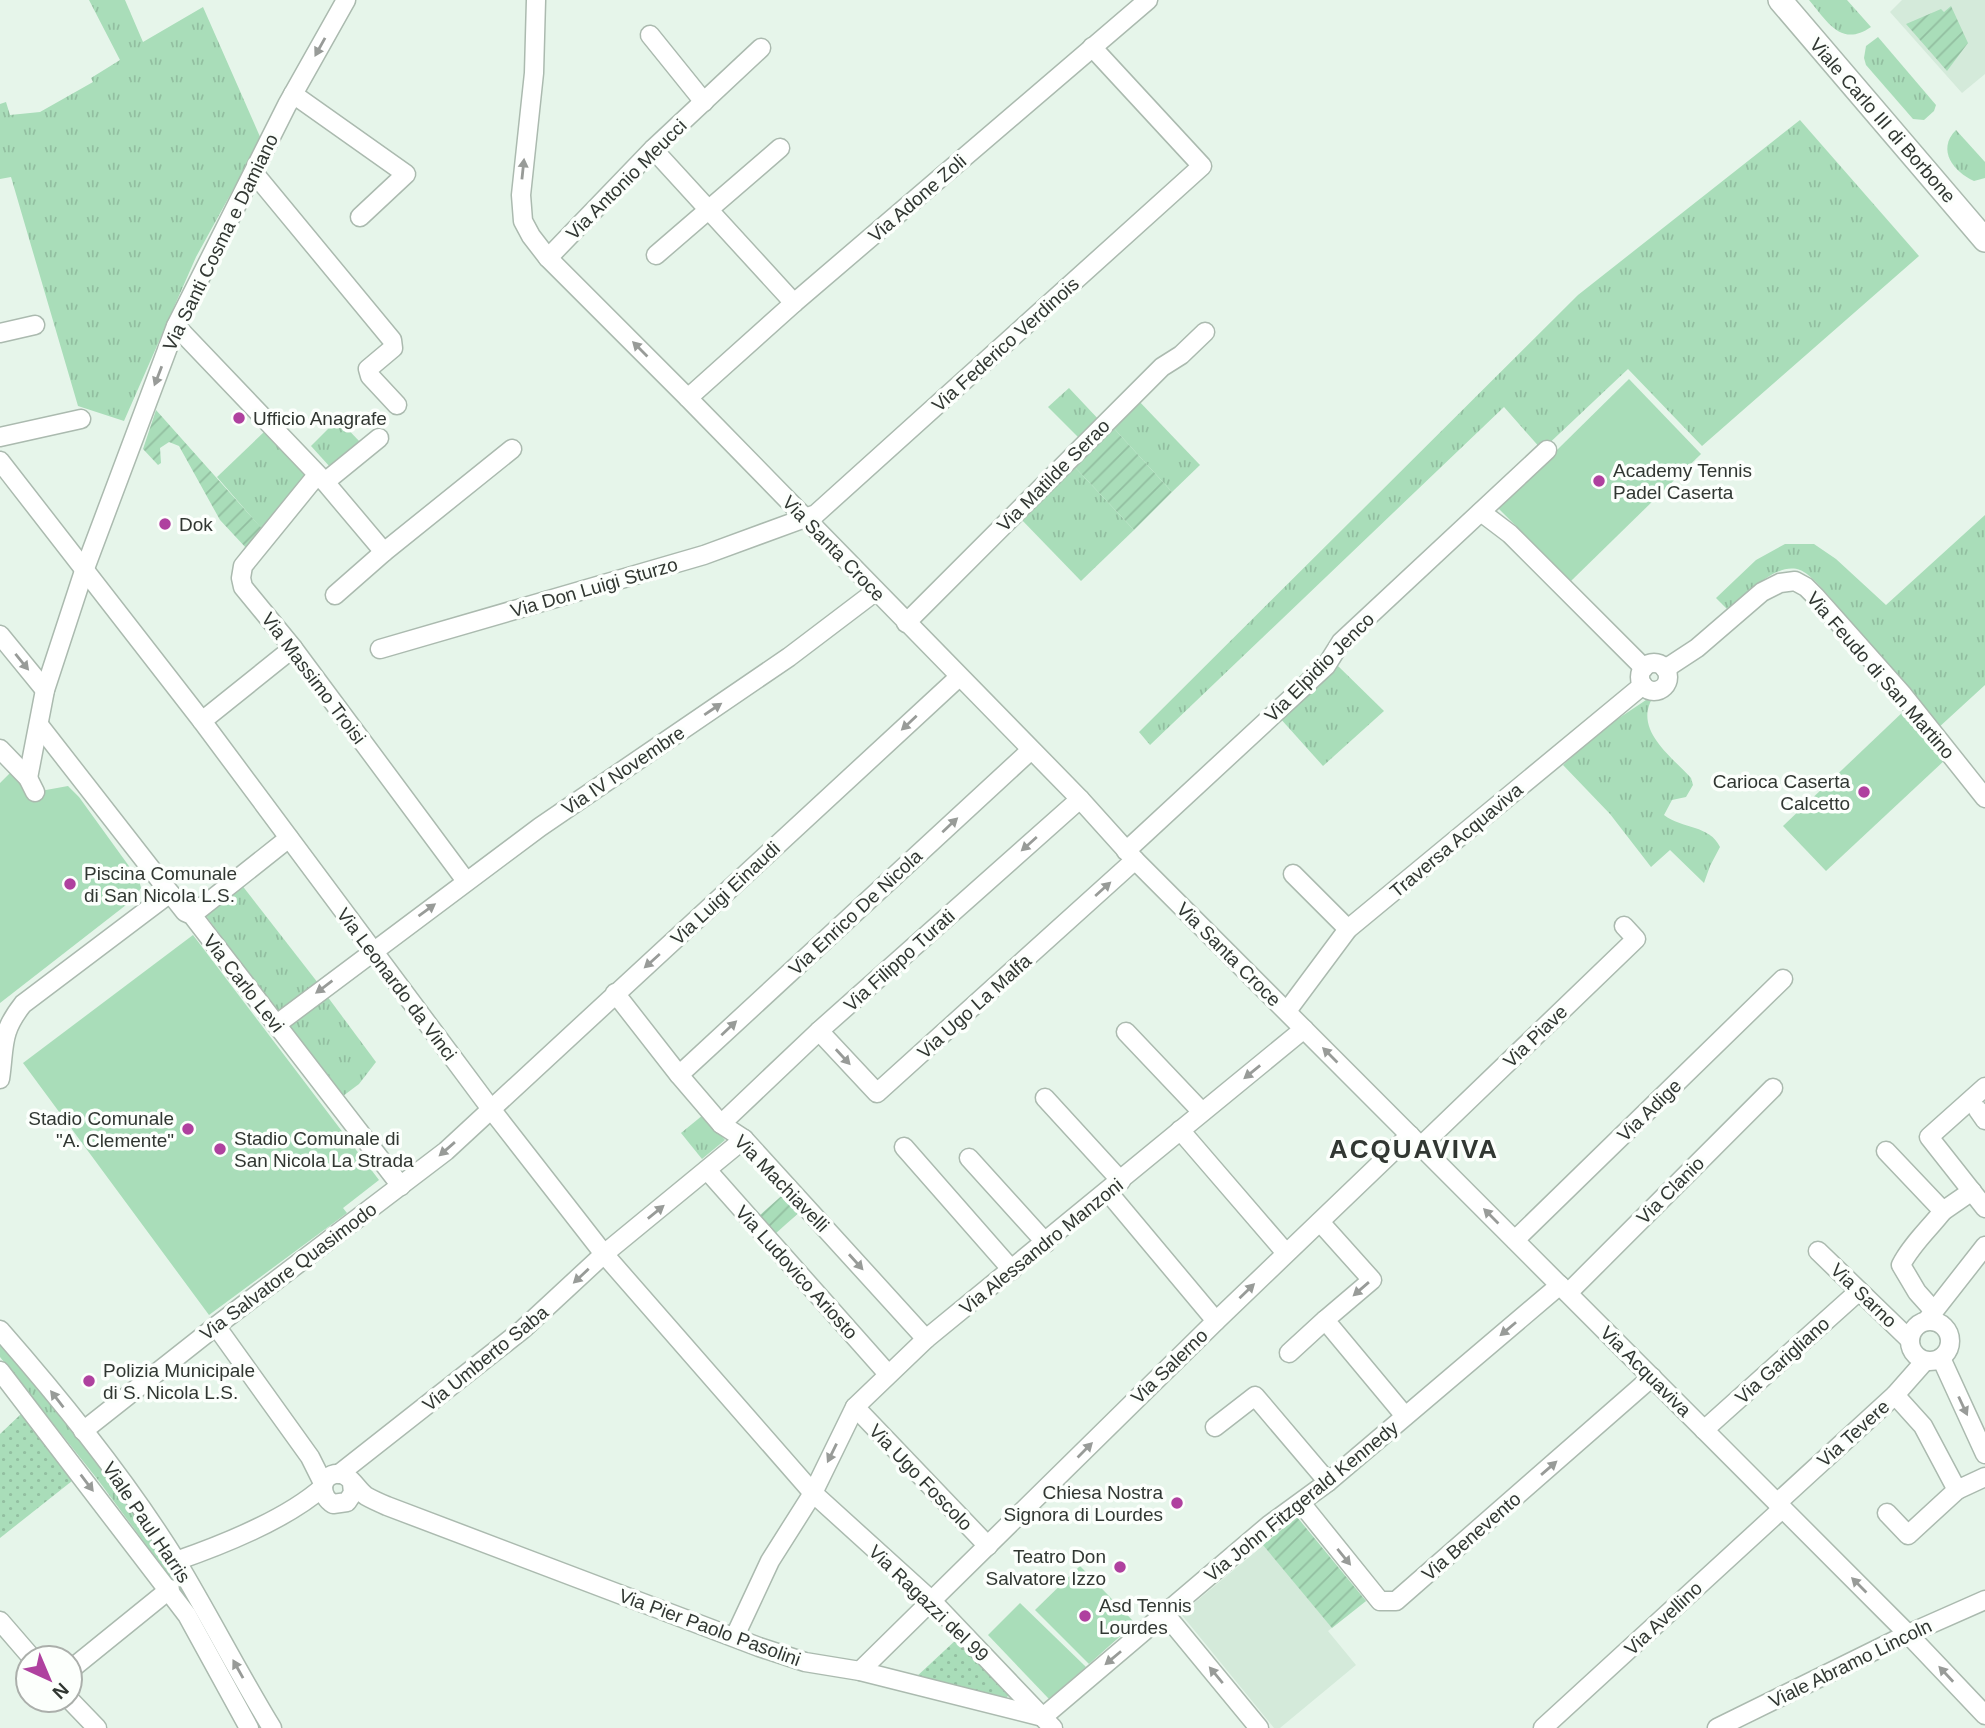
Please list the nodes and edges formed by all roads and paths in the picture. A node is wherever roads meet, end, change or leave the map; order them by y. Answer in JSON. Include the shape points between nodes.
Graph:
{"nodes":[{"id":1,"x":346,"y":0,"type":"edge"},
{"id":2,"x":536,"y":0,"type":"edge"},
{"id":3,"x":1148,"y":0,"type":"edge"},
{"id":4,"x":1780,"y":0,"type":"edge"},
{"id":5,"x":1801,"y":0,"type":"edge"},
{"id":6,"x":650,"y":35,"type":"dead end"},
{"id":7,"x":1092,"y":47,"type":"junction"},
{"id":8,"x":761,"y":48,"type":"dead end"},
{"id":9,"x":293,"y":94,"type":"junction"},
{"id":10,"x":704,"y":102,"type":"junction"},
{"id":11,"x":780,"y":148,"type":"dead end"},
{"id":12,"x":653,"y":149,"type":"junction"},
{"id":13,"x":254,"y":173,"type":"junction"},
{"id":14,"x":710,"y":209,"type":"junction"},
{"id":15,"x":1985,"y":216,"type":"edge"},
{"id":16,"x":360,"y":217,"type":"dead end"},
{"id":17,"x":1985,"y":240,"type":"edge"},
{"id":18,"x":656,"y":255,"type":"dead end"},
{"id":19,"x":548,"y":258,"type":"junction"},
{"id":20,"x":794,"y":303,"type":"junction"},
{"id":21,"x":35,"y":325,"type":"dead end"},
{"id":22,"x":176,"y":326,"type":"junction"},
{"id":23,"x":1205,"y":332,"type":"dead end"},
{"id":24,"x":0,"y":333,"type":"edge"},
{"id":25,"x":688,"y":398,"type":"junction"},
{"id":26,"x":397,"y":405,"type":"dead end"},
{"id":27,"x":81,"y":419,"type":"dead end"},
{"id":28,"x":0,"y":437,"type":"edge"},
{"id":29,"x":379,"y":438,"type":"dead end"},
{"id":30,"x":512,"y":449,"type":"dead end"},
{"id":31,"x":1547,"y":450,"type":"dead end"},
{"id":32,"x":0,"y":461,"type":"edge"},
{"id":33,"x":321,"y":479,"type":"junction"},
{"id":34,"x":1480,"y":512,"type":"junction"},
{"id":35,"x":805,"y":517,"type":"junction"},
{"id":36,"x":384,"y":552,"type":"junction"},
{"id":37,"x":84,"y":571,"type":"junction"},
{"id":38,"x":876,"y":591,"type":"junction"},
{"id":39,"x":334,"y":595,"type":"dead end"},
{"id":40,"x":906,"y":623,"type":"junction"},
{"id":41,"x":0,"y":635,"type":"edge"},
{"id":42,"x":293,"y":648,"type":"junction"},
{"id":43,"x":380,"y":649,"type":"dead end"},
{"id":44,"x":1665,"y":669,"type":"junction"},
{"id":45,"x":959,"y":677,"type":"junction"},
{"id":46,"x":1643,"y":677,"type":"junction"},
{"id":47,"x":44,"y":690,"type":"junction"},
{"id":48,"x":202,"y":721,"type":"junction"},
{"id":49,"x":39,"y":725,"type":"junction"},
{"id":50,"x":0,"y":749,"type":"edge"},
{"id":51,"x":1031,"y":750,"type":"junction"},
{"id":52,"x":13,"y":762,"type":"junction"},
{"id":53,"x":0,"y":776,"type":"edge"},
{"id":54,"x":1985,"y":798,"type":"edge"},
{"id":55,"x":1080,"y":799,"type":"junction"},
{"id":56,"x":289,"y":838,"type":"junction"},
{"id":57,"x":1130,"y":855,"type":"junction"},
{"id":58,"x":1293,"y":874,"type":"dead end"},
{"id":59,"x":466,"y":881,"type":"junction"},
{"id":60,"x":170,"y":893,"type":"junction"},
{"id":61,"x":192,"y":915,"type":"junction"},
{"id":62,"x":1624,"y":926,"type":"dead end"},
{"id":63,"x":1348,"y":929,"type":"junction"},
{"id":64,"x":372,"y":951,"type":"junction"},
{"id":65,"x":1783,"y":979,"type":"dead end"},
{"id":66,"x":615,"y":993,"type":"junction"},
{"id":67,"x":1287,"y":1011,"type":"junction"},
{"id":68,"x":277,"y":1024,"type":"junction"},
{"id":69,"x":1304,"y":1029,"type":"junction"},
{"id":70,"x":819,"y":1031,"type":"junction"},
{"id":71,"x":1126,"y":1032,"type":"dead end"},
{"id":72,"x":679,"y":1074,"type":"junction"},
{"id":73,"x":0,"y":1079,"type":"edge"},
{"id":74,"x":1985,"y":1087,"type":"edge"},
{"id":75,"x":1773,"y":1088,"type":"dead end"},
{"id":76,"x":1045,"y":1098,"type":"dead end"},
{"id":77,"x":491,"y":1109,"type":"junction"},
{"id":78,"x":1202,"y":1112,"type":"junction"},
{"id":79,"x":721,"y":1124,"type":"junction"},
{"id":80,"x":1180,"y":1130,"type":"junction"},
{"id":81,"x":744,"y":1139,"type":"junction"},
{"id":82,"x":1415,"y":1140,"type":"junction"},
{"id":83,"x":904,"y":1147,"type":"dead end"},
{"id":84,"x":1886,"y":1151,"type":"dead end"},
{"id":85,"x":969,"y":1158,"type":"dead end"},
{"id":86,"x":707,"y":1170,"type":"junction"},
{"id":87,"x":401,"y":1186,"type":"junction"},
{"id":88,"x":1114,"y":1187,"type":"junction"},
{"id":89,"x":1972,"y":1191,"type":"junction"},
{"id":90,"x":1985,"y":1208,"type":"edge"},
{"id":91,"x":1943,"y":1211,"type":"junction"},
{"id":92,"x":1320,"y":1222,"type":"junction"},
{"id":93,"x":1515,"y":1240,"type":"junction"},
{"id":94,"x":1046,"y":1243,"type":"junction"},
{"id":95,"x":1985,"y":1246,"type":"edge"},
{"id":96,"x":1818,"y":1251,"type":"dead end"},
{"id":97,"x":1286,"y":1253,"type":"junction"},
{"id":98,"x":604,"y":1254,"type":"junction"},
{"id":99,"x":1013,"y":1270,"type":"junction"},
{"id":100,"x":1564,"y":1289,"type":"junction"},
{"id":101,"x":1859,"y":1291,"type":"junction"},
{"id":102,"x":1929,"y":1317,"type":"junction"},
{"id":103,"x":1325,"y":1320,"type":"junction"},
{"id":104,"x":1216,"y":1321,"type":"junction"},
{"id":105,"x":216,"y":1326,"type":"junction"},
{"id":106,"x":0,"y":1330,"type":"edge"},
{"id":107,"x":926,"y":1339,"type":"junction"},
{"id":108,"x":1910,"y":1340,"type":"junction"},
{"id":109,"x":1289,"y":1353,"type":"dead end"},
{"id":110,"x":1933,"y":1359,"type":"junction"},
{"id":111,"x":0,"y":1371,"type":"edge"},
{"id":112,"x":888,"y":1374,"type":"junction"},
{"id":113,"x":1652,"y":1377,"type":"junction"},
{"id":114,"x":1895,"y":1395,"type":"junction"},
{"id":115,"x":855,"y":1407,"type":"junction"},
{"id":116,"x":1405,"y":1416,"type":"junction"},
{"id":117,"x":1215,"y":1427,"type":"dead end"},
{"id":118,"x":1704,"y":1430,"type":"junction"},
{"id":119,"x":83,"y":1431,"type":"junction"},
{"id":120,"x":1985,"y":1454,"type":"edge"},
{"id":121,"x":1985,"y":1477,"type":"edge"},
{"id":122,"x":337,"y":1480,"type":"junction"},
{"id":123,"x":1328,"y":1482,"type":"junction"},
{"id":124,"x":1957,"y":1490,"type":"junction"},
{"id":125,"x":813,"y":1493,"type":"junction"},
{"id":126,"x":1301,"y":1503,"type":"junction"},
{"id":127,"x":338,"y":1504,"type":"junction"},
{"id":128,"x":387,"y":1506,"type":"junction"},
{"id":129,"x":1780,"y":1506,"type":"junction"},
{"id":130,"x":294,"y":1509,"type":"junction"},
{"id":131,"x":1887,"y":1513,"type":"dead end"},
{"id":132,"x":988,"y":1546,"type":"junction"},
{"id":133,"x":176,"y":1561,"type":"junction"},
{"id":134,"x":170,"y":1590,"type":"junction"},
{"id":135,"x":931,"y":1600,"type":"junction"},
{"id":136,"x":1985,"y":1600,"type":"edge"},
{"id":137,"x":1165,"y":1614,"type":"junction"},
{"id":138,"x":0,"y":1621,"type":"edge"},
{"id":139,"x":1908,"y":1634,"type":"junction"},
{"id":140,"x":735,"y":1636,"type":"junction"},
{"id":141,"x":20,"y":1644,"type":"edge"},
{"id":142,"x":84,"y":1659,"type":"edge"},
{"id":143,"x":860,"y":1671,"type":"junction"},
{"id":144,"x":84,"y":1714,"type":"edge"},
{"id":145,"x":1985,"y":1715,"type":"edge"},
{"id":146,"x":1048,"y":1722,"type":"edge"},
{"id":147,"x":97,"y":1728,"type":"edge"},
{"id":148,"x":249,"y":1728,"type":"edge"},
{"id":149,"x":272,"y":1728,"type":"edge"},
{"id":150,"x":1259,"y":1728,"type":"edge"},
{"id":151,"x":1543,"y":1728,"type":"edge"},
{"id":152,"x":1717,"y":1728,"type":"edge"}],
"edges":[{"from":1,"to":9,"type":"street","name":"Via Santi Cosma e Damiano","one_way":true},
{"from":19,"to":2,"type":"street","name":"Via Santa Croce","one_way":true,"via":[[523,221],[521,195],[534,73]]},
{"from":3,"to":7,"type":"street","name":"Via Adone Zoli"},
{"from":4,"to":17,"type":"main road","name":"Viale Carlo III di Borbone"},
{"from":5,"to":15,"type":"main road","name":"Viale Carlo III di Borbone"},
{"from":6,"to":10,"type":"street","name":"Via Antonio Meucci"},
{"from":7,"to":20,"type":"street","name":"Via Adone Zoli"},
{"from":7,"to":35,"type":"street","name":"Via Federico Verdinois","via":[[1202,166],[816,514]]},
{"from":8,"to":10,"type":"street","name":"Via Antonio Meucci"},
{"from":9,"to":13,"type":"street","name":"Via Santi Cosma e Damiano"},
{"from":9,"to":16,"type":"street","via":[[405,174]]},
{"from":10,"to":12,"type":"street","name":"Via Antonio Meucci"},
{"from":11,"to":14,"type":"street"},
{"from":12,"to":14,"type":"street"},
{"from":12,"to":19,"type":"street","name":"Via Antonio Meucci"},
{"from":13,"to":22,"type":"street","name":"Via Santi Cosma e Damiano"},
{"from":13,"to":26,"type":"street","via":[[392,340],[393,348],[368,369]]},
{"from":14,"to":18,"type":"street"},
{"from":14,"to":20,"type":"street"},
{"from":25,"to":19,"type":"street","name":"Via Santa Croce","one_way":true},
{"from":20,"to":25,"type":"street","name":"Via Adone Zoli"},
{"from":21,"to":24,"type":"street"},
{"from":22,"to":33,"type":"street"},
{"from":22,"to":37,"type":"street","name":"Via Santi Cosma e Damiano","one_way":true},
{"from":23,"to":40,"type":"street","name":"Via Matilde Serao","via":[[1162,367]]},
{"from":25,"to":35,"type":"street","name":"Via Santa Croce"},
{"from":27,"to":28,"type":"street"},
{"from":29,"to":33,"type":"street","name":"Via Massimo Troisi"},
{"from":30,"to":36,"type":"street"},
{"from":31,"to":34,"type":"street","name":"Via Elpidio Jenco"},
{"from":32,"to":37,"type":"street","name":"Via Leonardo da Vinci"},
{"from":33,"to":36,"type":"street"},
{"from":33,"to":42,"type":"street","name":"Via Massimo Troisi","via":[[243,566],[241,578],[243,587]]},
{"from":34,"to":46,"type":"street","via":[[1510,534]]},
{"from":34,"to":57,"type":"street","name":"Via Elpidio Jenco","via":[[1341,642],[1326,666]]},
{"from":35,"to":38,"type":"street","name":"Via Santa Croce"},
{"from":35,"to":43,"type":"street","name":"Via Don Luigi Sturzo","via":[[704,555]]},
{"from":36,"to":39,"type":"street"},
{"from":37,"to":47,"type":"street","name":"Via Santi Cosma e Damiano"},
{"from":37,"to":48,"type":"street","name":"Via Leonardo da Vinci"},
{"from":38,"to":40,"type":"street","name":"Via Santa Croce"},
{"from":59,"to":38,"type":"street","name":"Via IV Novembre","one_way":true,"via":[[789,657]]},
{"from":40,"to":45,"type":"street","name":"Via Santa Croce"},
{"from":41,"to":47,"type":"street","one_way":true},
{"from":42,"to":48,"type":"street"},
{"from":42,"to":59,"type":"street","name":"Via Massimo Troisi"},
{"from":44,"to":46,"type":"street","via":[[1655,664]]},
{"from":44,"to":46,"type":"street","via":[[1668,677],[1662,688],[1654,691]]},
{"from":44,"to":54,"type":"street","name":"Via Feudo di San Martino","via":[[1697,649],[1762,592],[1795,581],[1815,596],[1903,695]]},
{"from":45,"to":51,"type":"street","name":"Via Santa Croce"},
{"from":45,"to":66,"type":"street","name":"Via Luigi Einaudi","one_way":true},
{"from":46,"to":63,"type":"street","name":"Traversa Acquaviva"},
{"from":47,"to":49,"type":"street","name":"Via Santi Cosma e Damiano"},
{"from":48,"to":56,"type":"street","name":"Via Leonardo da Vinci"},
{"from":49,"to":52,"type":"street","name":"Via Santi Cosma e Damiano","via":[[32,785]]},
{"from":49,"to":60,"type":"street","name":"Via Carlo Levi"},
{"from":50,"to":52,"type":"street"},
{"from":51,"to":55,"type":"street","name":"Via Santa Croce"},
{"from":72,"to":51,"type":"street","name":"Via Enrico De Nicola","one_way":true},
{"from":52,"to":53,"type":"street"},
{"from":55,"to":57,"type":"street","name":"Via Santa Croce"},
{"from":55,"to":70,"type":"street","name":"Via Filippo Turati","one_way":true},
{"from":56,"to":61,"type":"street"},
{"from":56,"to":64,"type":"street","name":"Via Leonardo da Vinci"},
{"from":57,"to":67,"type":"street","name":"Via Santa Croce"},
{"from":70,"to":57,"type":"street","name":"Via Ugo La Malfa","one_way":true,"via":[[877,1093]]},
{"from":58,"to":63,"type":"street"},
{"from":64,"to":59,"type":"street","name":"Via IV Novembre","one_way":true},
{"from":60,"to":61,"type":"street","name":"Via Carlo Levi"},
{"from":60,"to":73,"type":"street","via":[[23,1004],[9,1021]]},
{"from":61,"to":68,"type":"street","name":"Via Carlo Levi"},
{"from":62,"to":82,"type":"street","name":"Via Piave","via":[[1636,939]]},
{"from":63,"to":67,"type":"street","name":"Traversa Acquaviva"},
{"from":64,"to":68,"type":"street","name":"Via IV Novembre","one_way":true},
{"from":64,"to":77,"type":"street","name":"Via Leonardo da Vinci"},
{"from":65,"to":93,"type":"street","name":"Via Adige"},
{"from":66,"to":72,"type":"street","name":"Via Machiavelli"},
{"from":66,"to":77,"type":"street","name":"Via Luigi Einaudi"},
{"from":67,"to":69,"type":"street","name":"Via Santa Croce"},
{"from":68,"to":87,"type":"street","name":"Via Carlo Levi"},
{"from":69,"to":78,"type":"street","name":"Via Alessandro Manzoni","one_way":true},
{"from":82,"to":69,"type":"street","name":"Via Acquaviva","one_way":true},
{"from":70,"to":79,"type":"street","name":"Via Filippo Turati"},
{"from":71,"to":78,"type":"street"},
{"from":72,"to":79,"type":"street","name":"Via Machiavelli"},
{"from":74,"to":89,"type":"street","via":[[1929,1137]]},
{"from":75,"to":100,"type":"street","name":"Via Clanio"},
{"from":76,"to":88,"type":"street"},
{"from":77,"to":87,"type":"street","name":"Via Salvatore Quasimodo","one_way":true},
{"from":77,"to":98,"type":"street","name":"Via Leonardo da Vinci"},
{"from":78,"to":80,"type":"street","name":"Via Alessandro Manzoni"},
{"from":79,"to":81,"type":"street","name":"Via Machiavelli"},
{"from":80,"to":88,"type":"street","name":"Via Alessandro Manzoni"},
{"from":80,"to":97,"type":"street"},
{"from":81,"to":86,"type":"street","name":"Via Umberto Saba"},
{"from":81,"to":107,"type":"street","name":"Via Machiavelli","one_way":true},
{"from":82,"to":92,"type":"street","name":"Via Salerno"},
{"from":93,"to":82,"type":"street","name":"Via Acquaviva","one_way":true},
{"from":83,"to":99,"type":"street"},
{"from":84,"to":91,"type":"street"},
{"from":85,"to":94,"type":"street"},
{"from":98,"to":86,"type":"street","name":"Via Umberto Saba","one_way":true},
{"from":86,"to":112,"type":"street","name":"Via Ludovico Ariosto"},
{"from":87,"to":105,"type":"street","name":"Via Salvatore Quasimodo"},
{"from":88,"to":94,"type":"street","name":"Via Alessandro Manzoni"},
{"from":88,"to":104,"type":"street"},
{"from":89,"to":90,"type":"street"},
{"from":89,"to":91,"type":"street"},
{"from":91,"to":102,"type":"street","via":[[1908,1251],[1902,1265]]},
{"from":92,"to":97,"type":"street","name":"Via Salerno"},
{"from":92,"to":103,"type":"street","one_way":true,"via":[[1372,1280]]},
{"from":93,"to":100,"type":"street","name":"Via Acquaviva"},
{"from":94,"to":99,"type":"street","name":"Via Alessandro Manzoni"},
{"from":95,"to":102,"type":"street"},
{"from":96,"to":101,"type":"street","name":"Via Sarno"},
{"from":104,"to":97,"type":"street","name":"Via Salerno","one_way":true},
{"from":98,"to":122,"type":"street","name":"Via Umberto Saba","one_way":true,"via":[[522,1331]]},
{"from":98,"to":125,"type":"street","name":"Via Leonardo da Vinci"},
{"from":99,"to":107,"type":"street","name":"Via Alessandro Manzoni"},
{"from":100,"to":113,"type":"street","name":"Via Acquaviva"},
{"from":100,"to":116,"type":"street","name":"Via John Fitzgerald Kennedy","one_way":true},
{"from":101,"to":108,"type":"street","name":"Via Sarno"},
{"from":101,"to":118,"type":"street","name":"Via Garigliano"},
{"from":102,"to":108,"type":"street"},
{"from":102,"to":110,"type":"street","via":[[1946,1330],[1950,1342],[1945,1354]]},
{"from":103,"to":109,"type":"street"},
{"from":103,"to":116,"type":"street"},
{"from":132,"to":104,"type":"street","name":"Via Salerno","one_way":true},
{"from":105,"to":119,"type":"street","name":"Via Salvatore Quasimodo"},
{"from":105,"to":122,"type":"street","via":[[310,1457]]},
{"from":119,"to":106,"type":"street","name":"Viale Paul Harris","one_way":true},
{"from":107,"to":112,"type":"street","name":"Via Alessandro Manzoni"},
{"from":108,"to":110,"type":"street","via":[[1913,1351]]},
{"from":110,"to":114,"type":"street","name":"Via Tevere"},
{"from":110,"to":120,"type":"street","one_way":true},
{"from":111,"to":134,"type":"street","name":"Viale Paul Harris","one_way":true},
{"from":112,"to":115,"type":"street","name":"Via Alessandro Manzoni"},
{"from":113,"to":118,"type":"street","name":"Via Acquaviva"},
{"from":126,"to":113,"type":"street","name":"Via Benevento","one_way":true,"via":[[1380,1601],[1396,1601]]},
{"from":114,"to":124,"type":"street","via":[[1923,1426]]},
{"from":114,"to":129,"type":"street","name":"Via Tevere"},
{"from":115,"to":125,"type":"street","name":"Via Alessandro Manzoni","one_way":true},
{"from":115,"to":132,"type":"street","name":"Via Ugo Foscolo"},
{"from":116,"to":123,"type":"street","name":"Via John Fitzgerald Kennedy"},
{"from":117,"to":123,"type":"street","via":[[1255,1395]]},
{"from":118,"to":129,"type":"street","name":"Via Acquaviva"},
{"from":119,"to":133,"type":"street","name":"Viale Paul Harris"},
{"from":121,"to":124,"type":"street"},
{"from":122,"to":127,"type":"street","via":[[325,1498]]},
{"from":122,"to":127,"type":"street","name":"Via Umberto Saba","via":[[353,1493]]},
{"from":122,"to":128,"type":"street","name":"Via Pier Paolo Pasolini"},
{"from":122,"to":130,"type":"street","name":"Via Pier Paolo Pasolini"},
{"from":123,"to":126,"type":"street","name":"Via John Fitzgerald Kennedy"},
{"from":124,"to":131,"type":"street","via":[[1908,1535]]},
{"from":125,"to":135,"type":"street","name":"Via Ragazzi del 99"},
{"from":125,"to":140,"type":"street","name":"Via Alessandro Manzoni","via":[[770,1561]]},
{"from":126,"to":137,"type":"street","name":"Via John Fitzgerald Kennedy"},
{"from":127,"to":128,"type":"street","name":"Via Pier Paolo Pasolini"},
{"from":127,"to":130,"type":"street","name":"Via Pier Paolo Pasolini"},
{"from":128,"to":140,"type":"street","name":"Via Pier Paolo Pasolini"},
{"from":139,"to":129,"type":"street","name":"Via Acquaviva","one_way":true},
{"from":129,"to":151,"type":"street","name":"Via Avellino"},
{"from":130,"to":133,"type":"street","name":"Via Pier Paolo Pasolini"},
{"from":132,"to":135,"type":"street","name":"Via Salerno"},
{"from":149,"to":133,"type":"street","name":"Viale Paul Harris","one_way":true},
{"from":134,"to":142,"type":"street"},
{"from":134,"to":148,"type":"street","name":"Viale Paul Harris"},
{"from":135,"to":143,"type":"street","name":"Via Salerno"},
{"from":135,"to":146,"type":"street","name":"Via Ragazzi del 99"},
{"from":136,"to":139,"type":"street","name":"Viale Abramo Lincoln"},
{"from":137,"to":146,"type":"street","name":"Via John Fitzgerald Kennedy","one_way":true},
{"from":150,"to":137,"type":"street","one_way":true},
{"from":138,"to":141,"type":"street"},
{"from":145,"to":139,"type":"street","name":"Via Acquaviva","one_way":true},
{"from":139,"to":152,"type":"street","name":"Viale Abramo Lincoln"},
{"from":140,"to":143,"type":"street","name":"Via Pier Paolo Pasolini","via":[[805,1662]]},
{"from":143,"to":146,"type":"street","name":"Via Pier Paolo Pasolini"},
{"from":144,"to":147,"type":"street"}]}
